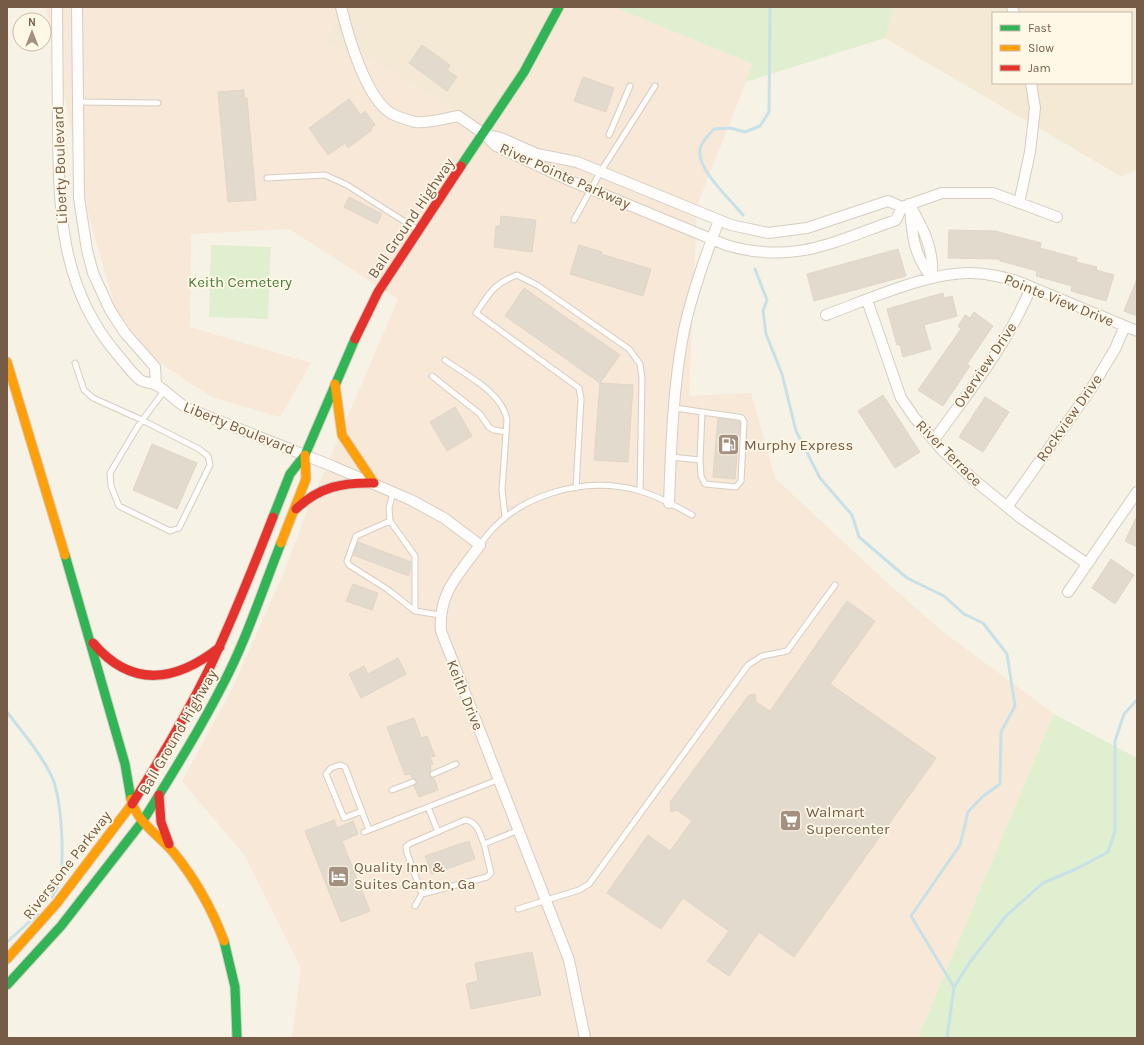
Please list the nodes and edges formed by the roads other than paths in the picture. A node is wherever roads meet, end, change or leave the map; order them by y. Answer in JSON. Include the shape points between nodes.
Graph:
{"nodes":[{"id":1,"x":57,"y":7,"type":"edge"},
{"id":2,"x":77,"y":7,"type":"edge"},
{"id":3,"x":341,"y":7,"type":"edge"},
{"id":4,"x":559,"y":7,"type":"edge"},
{"id":5,"x":1031,"y":84,"type":"edge"},
{"id":6,"x":630,"y":86,"type":"dead end"},
{"id":7,"x":655,"y":86,"type":"dead end"},
{"id":8,"x":78,"y":102,"type":"junction"},
{"id":9,"x":158,"y":103,"type":"dead end"},
{"id":10,"x":484,"y":134,"type":"junction"},
{"id":11,"x":609,"y":135,"type":"dead end"},
{"id":12,"x":601,"y":171,"type":"junction"},
{"id":13,"x":267,"y":178,"type":"dead end"},
{"id":14,"x":590,"y":189,"type":"junction"},
{"id":15,"x":1020,"y":203,"type":"junction"},
{"id":16,"x":906,"y":205,"type":"junction"},
{"id":17,"x":1057,"y":217,"type":"dead end"},
{"id":18,"x":574,"y":220,"type":"dead end"},
{"id":19,"x":719,"y":220,"type":"junction"},
{"id":20,"x":419,"y":230,"type":"junction"},
{"id":21,"x":712,"y":239,"type":"junction"},
{"id":22,"x":932,"y":278,"type":"junction"},
{"id":23,"x":1031,"y":288,"type":"junction"},
{"id":24,"x":867,"y":300,"type":"junction"},
{"id":25,"x":826,"y":314,"type":"dead end"},
{"id":26,"x":1124,"y":326,"type":"junction"},
{"id":27,"x":1137,"y":331,"type":"edge"},
{"id":28,"x":445,"y":360,"type":"dead end"},
{"id":29,"x":7,"y":362,"type":"edge"},
{"id":30,"x":75,"y":363,"type":"dead end"},
{"id":31,"x":432,"y":376,"type":"dead end"},
{"id":32,"x":335,"y":384,"type":"junction"},
{"id":33,"x":160,"y":388,"type":"junction"},
{"id":34,"x":675,"y":408,"type":"junction"},
{"id":35,"x":702,"y":412,"type":"junction"},
{"id":36,"x":142,"y":420,"type":"junction"},
{"id":37,"x":506,"y":432,"type":"junction"},
{"id":38,"x":934,"y":440,"type":"junction"},
{"id":39,"x":305,"y":455,"type":"junction"},
{"id":40,"x":671,"y":457,"type":"junction"},
{"id":41,"x":700,"y":460,"type":"junction"},
{"id":42,"x":374,"y":484,"type":"junction"},
{"id":43,"x":576,"y":488,"type":"junction"},
{"id":44,"x":640,"y":491,"type":"junction"},
{"id":45,"x":393,"y":492,"type":"junction"},
{"id":46,"x":1137,"y":492,"type":"edge"},
{"id":47,"x":669,"y":503,"type":"junction"},
{"id":48,"x":1007,"y":507,"type":"junction"},
{"id":49,"x":293,"y":512,"type":"junction"},
{"id":50,"x":505,"y":516,"type":"junction"},
{"id":51,"x":692,"y":516,"type":"dead end"},
{"id":52,"x":390,"y":521,"type":"junction"},
{"id":53,"x":480,"y":545,"type":"junction"},
{"id":54,"x":1086,"y":563,"type":"junction"},
{"id":55,"x":835,"y":585,"type":"dead end"},
{"id":56,"x":1068,"y":592,"type":"dead end"},
{"id":57,"x":415,"y":611,"type":"junction"},
{"id":58,"x":440,"y":615,"type":"junction"},
{"id":59,"x":89,"y":636,"type":"junction"},
{"id":60,"x":220,"y":647,"type":"junction"},
{"id":61,"x":456,"y":764,"type":"dead end"},
{"id":62,"x":433,"y":774,"type":"dead end"},
{"id":63,"x":500,"y":779,"type":"junction"},
{"id":64,"x":413,"y":782,"type":"dead end"},
{"id":65,"x":392,"y":790,"type":"dead end"},
{"id":66,"x":159,"y":795,"type":"junction"},
{"id":67,"x":132,"y":804,"type":"junction"},
{"id":68,"x":428,"y":807,"type":"junction"},
{"id":69,"x":362,"y":811,"type":"junction"},
{"id":70,"x":142,"y":822,"type":"junction"},
{"id":71,"x":519,"y":830,"type":"junction"},
{"id":72,"x":438,"y":832,"type":"junction"},
{"id":73,"x":484,"y":844,"type":"junction"},
{"id":74,"x":173,"y":852,"type":"junction"},
{"id":75,"x":422,"y":894,"type":"junction"},
{"id":76,"x":546,"y":900,"type":"junction"},
{"id":77,"x":415,"y":906,"type":"dead end"},
{"id":78,"x":518,"y":909,"type":"dead end"},
{"id":79,"x":7,"y":959,"type":"edge"},
{"id":80,"x":7,"y":985,"type":"edge"},
{"id":81,"x":237,"y":1038,"type":"edge"},
{"id":82,"x":585,"y":1038,"type":"edge"}],
"edges":[{"from":1,"to":33,"type":"street","name":"Liberty Boulevard","via":[[59,198],[66,250],[82,296],[103,336],[140,380]]},
{"from":2,"to":8,"type":"street","name":"Liberty Boulevard"},
{"from":3,"to":10,"type":"street","via":[[365,78],[376,98],[391,114],[417,122],[454,114]]},
{"from":4,"to":10,"type":"main road","name":"Ball Ground Highway","via":[[524,72]]},
{"from":5,"to":15,"type":"street","via":[[1035,108]]},
{"from":6,"to":11,"type":"lane"},
{"from":7,"to":12,"type":"lane"},
{"from":8,"to":9,"type":"lane"},
{"from":8,"to":33,"type":"street","name":"Liberty Boulevard","via":[[79,198],[93,273],[110,310],[125,333],[155,367]]},
{"from":10,"to":12,"type":"street","name":"River Pointe Parkway","via":[[501,138],[536,154],[577,162]]},
{"from":10,"to":14,"type":"street","name":"River Pointe Parkway","via":[[496,146]]},
{"from":10,"to":20,"type":"main road","name":"Ball Ground Highway"},
{"from":12,"to":14,"type":"lane"},
{"from":12,"to":19,"type":"street","name":"River Pointe Parkway"},
{"from":13,"to":20,"type":"lane","via":[[325,175],[347,185]]},
{"from":14,"to":18,"type":"lane"},
{"from":14,"to":21,"type":"street","name":"River Pointe Parkway"},
{"from":15,"to":16,"type":"street","via":[[993,193],[942,193]]},
{"from":15,"to":17,"type":"street"},
{"from":16,"to":19,"type":"street","name":"River Pointe Parkway","via":[[888,201],[787,232],[748,230]]},
{"from":16,"to":21,"type":"street","name":"River Pointe Parkway","via":[[896,220],[805,251],[766,253],[746,250]]},
{"from":16,"to":22,"type":"street","via":[[924,230],[934,261]]},
{"from":19,"to":21,"type":"street"},
{"from":20,"to":32,"type":"main road","name":"Ball Ground Highway","via":[[378,292]]},
{"from":21,"to":34,"type":"street","via":[[684,331]]},
{"from":22,"to":23,"type":"street","name":"Pointe View Drive","via":[[982,274],[1008,279]]},
{"from":22,"to":24,"type":"street","name":"Pointe View Drive"},
{"from":23,"to":26,"type":"street","name":"Pointe View Drive"},
{"from":23,"to":38,"type":"street","name":"Overview Drive","via":[[1005,340]]},
{"from":24,"to":25,"type":"street","name":"Pointe View Drive"},
{"from":24,"to":38,"type":"street","name":"River Terrace","via":[[901,398]]},
{"from":26,"to":27,"type":"street","name":"Pointe View Drive"},
{"from":26,"to":48,"type":"street","name":"Rockview Drive","via":[[1115,349],[1091,389]]},
{"from":28,"to":37,"type":"lane","via":[[498,399],[506,414]]},
{"from":29,"to":59,"type":"main road"},
{"from":30,"to":36,"type":"lane","via":[[84,390],[93,398]]},
{"from":31,"to":37,"type":"lane","via":[[480,414],[489,427]]},
{"from":32,"to":39,"type":"main road","name":"Ball Ground Highway"},
{"from":32,"to":42,"type":"main road","via":[[342,434]]},
{"from":33,"to":36,"type":"lane"},
{"from":33,"to":39,"type":"street","name":"Liberty Boulevard","via":[[194,412]]},
{"from":34,"to":35,"type":"lane"},
{"from":34,"to":40,"type":"street"},
{"from":35,"to":41,"type":"lane"},
{"from":35,"to":41,"type":"lane","via":[[742,418],[744,422],[740,485],[736,487],[705,484],[701,476]]},
{"from":36,"to":36,"type":"lane","via":[[110,473],[111,486],[119,506],[170,531],[179,528],[210,465],[208,456]]},
{"from":37,"to":50,"type":"lane","via":[[502,490]]},
{"from":38,"to":48,"type":"street","name":"River Terrace","via":[[968,474]]},
{"from":39,"to":42,"type":"street"},
{"from":39,"to":49,"type":"main road","name":"Ball Ground Highway","via":[[306,479]]},
{"from":39,"to":60,"type":"main road","name":"Ball Ground Highway","via":[[290,474]]},
{"from":40,"to":41,"type":"lane"},
{"from":40,"to":47,"type":"street"},
{"from":42,"to":45,"type":"street"},
{"from":42,"to":49,"type":"main road","via":[[347,483],[322,489]]},
{"from":43,"to":44,"type":"lane","via":[[616,487]]},
{"from":43,"to":44,"type":"lane","via":[[581,399],[579,388],[476,313],[494,286],[517,276],[537,285],[628,349],[640,364]]},
{"from":43,"to":50,"type":"lane","via":[[536,499]]},
{"from":44,"to":47,"type":"lane"},
{"from":45,"to":52,"type":"lane","via":[[389,508]]},
{"from":45,"to":53,"type":"street","via":[[444,518]]},
{"from":46,"to":54,"type":"street"},
{"from":47,"to":51,"type":"lane"},
{"from":48,"to":54,"type":"street","name":"River Terrace"},
{"from":49,"to":66,"type":"main road","name":"Ball Ground Highway","via":[[240,648],[180,763]]},
{"from":50,"to":53,"type":"lane","via":[[489,530]]},
{"from":52,"to":57,"type":"lane","via":[[415,556]]},
{"from":52,"to":57,"type":"lane","via":[[356,536],[347,561],[349,565]]},
{"from":53,"to":58,"type":"street","name":"Keith Drive","via":[[445,595]]},
{"from":54,"to":56,"type":"street"},
{"from":55,"to":76,"type":"lane","via":[[787,651],[762,656],[748,665],[589,884],[580,890]]},
{"from":57,"to":58,"type":"lane"},
{"from":58,"to":63,"type":"street","name":"Keith Drive","via":[[440,631],[446,648]]},
{"from":59,"to":60,"type":"main road","via":[[108,661],[136,674],[154,676],[194,667]]},
{"from":59,"to":67,"type":"main road","via":[[126,769]]},
{"from":60,"to":67,"type":"main road","name":"Ball Ground Highway","via":[[177,731]]},
{"from":61,"to":62,"type":"lane"},
{"from":63,"to":68,"type":"lane"},
{"from":63,"to":71,"type":"street","name":"Keith Drive"},
{"from":64,"to":65,"type":"lane"},
{"from":66,"to":70,"type":"main road","name":"Ball Ground Highway"},
{"from":66,"to":74,"type":"main road","via":[[161,822]]},
{"from":67,"to":70,"type":"main road"},
{"from":67,"to":79,"type":"main road","name":"Riverstone Parkway","via":[[74,883]]},
{"from":68,"to":69,"type":"lane","via":[[367,831]]},
{"from":68,"to":72,"type":"lane"},
{"from":69,"to":69,"type":"lane","via":[[345,767],[340,765],[331,768],[326,774],[344,818]]},
{"from":70,"to":74,"type":"main road"},
{"from":70,"to":80,"type":"main road","name":"Ball Ground Highway","via":[[96,885],[49,941]]},
{"from":71,"to":73,"type":"lane"},
{"from":71,"to":76,"type":"street","name":"Keith Drive"},
{"from":72,"to":73,"type":"lane","via":[[466,820],[471,821],[475,824]]},
{"from":72,"to":75,"type":"lane","via":[[406,847]]},
{"from":73,"to":75,"type":"lane","via":[[491,868],[491,873],[487,877]]},
{"from":74,"to":81,"type":"main road","via":[[208,901],[222,932],[236,987]]},
{"from":75,"to":77,"type":"lane"},
{"from":76,"to":78,"type":"lane"},
{"from":76,"to":82,"type":"street","name":"Keith Drive","via":[[569,960]]}]}
